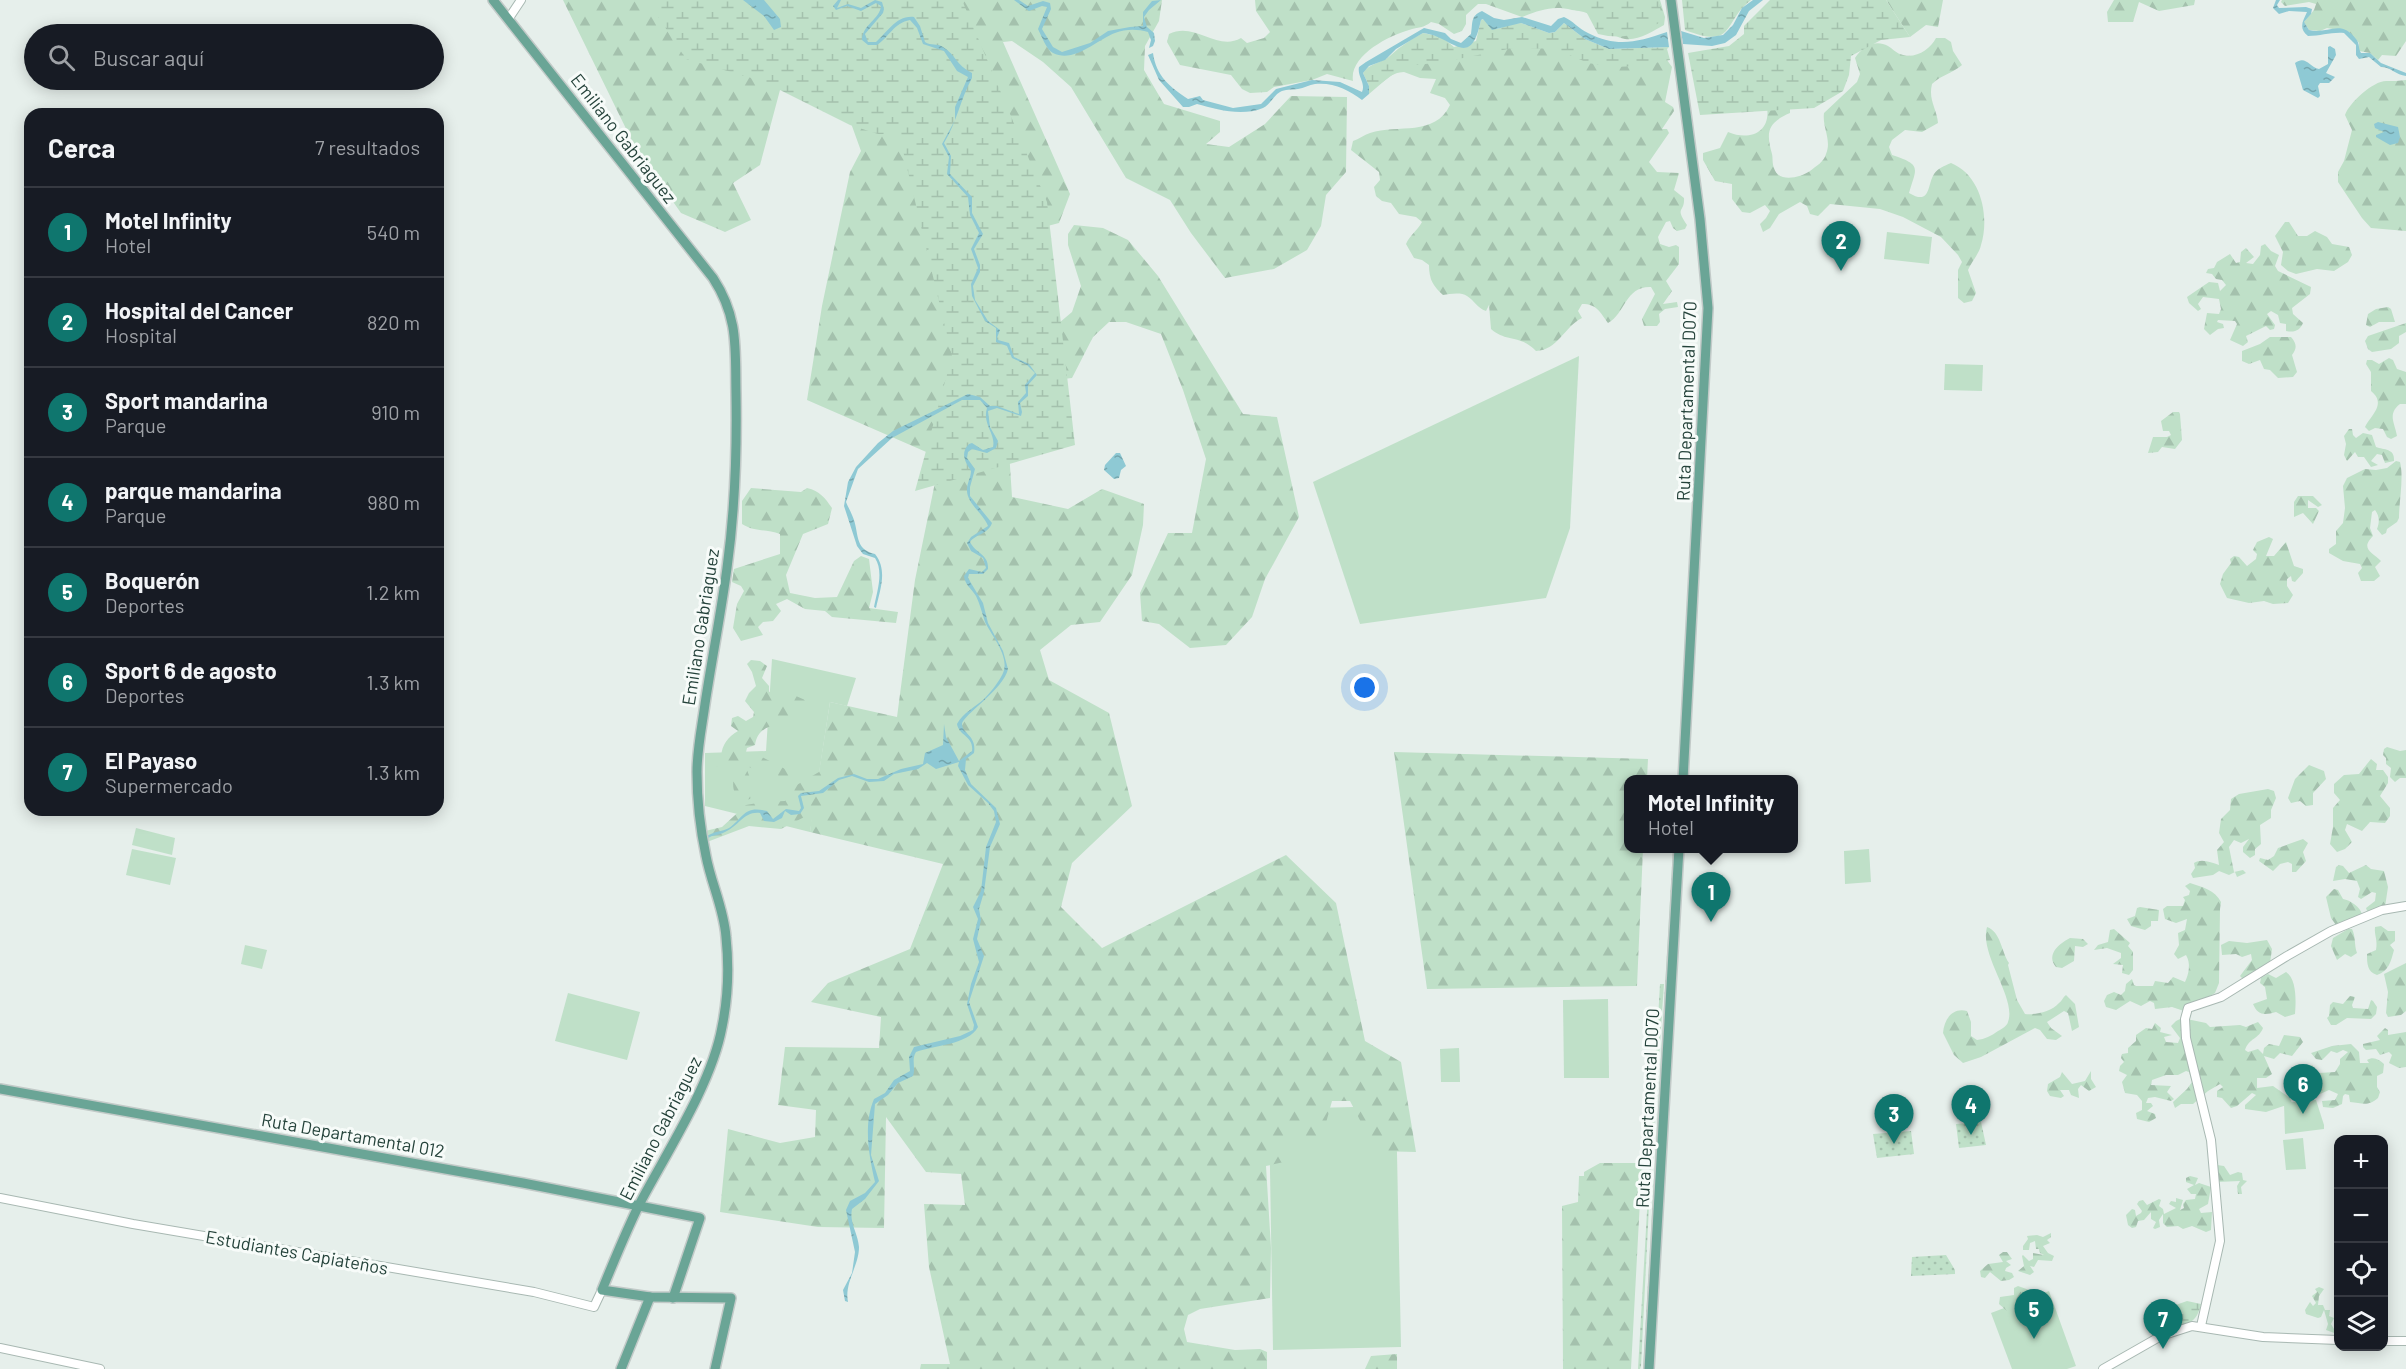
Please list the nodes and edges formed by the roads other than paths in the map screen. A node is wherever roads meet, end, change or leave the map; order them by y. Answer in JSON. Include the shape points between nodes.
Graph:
{"nodes":[{"id":1,"x":493,"y":0,"type":"edge"},
{"id":2,"x":521,"y":0,"type":"edge"},
{"id":3,"x":1671,"y":0,"type":"edge"},
{"id":4,"x":509,"y":18,"type":"junction"},
{"id":5,"x":1683,"y":775,"type":"edge"},
{"id":6,"x":1678,"y":853,"type":"edge"},
{"id":7,"x":2406,"y":906,"type":"edge"},
{"id":8,"x":0,"y":1089,"type":"edge"},
{"id":9,"x":0,"y":1198,"type":"edge"},
{"id":10,"x":638,"y":1207,"type":"junction"},
{"id":11,"x":602,"y":1290,"type":"junction"},
{"id":12,"x":650,"y":1296,"type":"junction"},
{"id":13,"x":673,"y":1298,"type":"junction"},
{"id":14,"x":594,"y":1307,"type":"joint"},
{"id":15,"x":2201,"y":1326,"type":"junction"},
{"id":16,"x":2334,"y":1340,"type":"edge"},
{"id":17,"x":2388,"y":1341,"type":"edge"},
{"id":18,"x":2406,"y":1341,"type":"edge"},
{"id":19,"x":0,"y":1348,"type":"edge"},
{"id":20,"x":100,"y":1369,"type":"edge"},
{"id":21,"x":621,"y":1369,"type":"edge"},
{"id":22,"x":715,"y":1369,"type":"edge"},
{"id":23,"x":1649,"y":1369,"type":"edge"},
{"id":24,"x":2103,"y":1369,"type":"edge"}],
"edges":[{"from":1,"to":4,"type":"main road","name":"Emiliano Gabriaguez"},
{"from":2,"to":4,"type":"street"},
{"from":3,"to":5,"type":"main road","name":"Ruta Departamental D070","via":[[1708,308]]},
{"from":4,"to":10,"type":"main road","name":"Emiliano Gabriaguez","via":[[713,278],[726,297],[733,325],[735,506],[697,767],[706,856],[721,904],[726,937],[724,1016],[707,1074]]},
{"from":6,"to":23,"type":"main road","name":"Ruta Departamental D070"},
{"from":7,"to":15,"type":"street","via":[[2382,910],[2331,932],[2221,997],[2188,1008],[2187,1038],[2211,1140],[2220,1241]]},
{"from":8,"to":10,"type":"main road","name":"Ruta Departamental 012"},
{"from":9,"to":14,"type":"street","name":"Estudiantes Capiateños","via":[[534,1292]]},
{"from":10,"to":11,"type":"main road","name":"Emiliano Gabriaguez"},
{"from":10,"to":13,"type":"main road","name":"Ruta Departamental 012","via":[[700,1218]]},
{"from":11,"to":12,"type":"main road"},
{"from":11,"to":14,"type":"street","name":"Emiliano Gabriaguez"},
{"from":12,"to":13,"type":"main road"},
{"from":12,"to":21,"type":"main road"},
{"from":13,"to":22,"type":"main road","via":[[731,1298]]},
{"from":15,"to":16,"type":"street","via":[[2263,1337]]},
{"from":15,"to":24,"type":"street","via":[[2184,1327],[2160,1336]]},
{"from":17,"to":18,"type":"street"},
{"from":19,"to":20,"type":"street"}]}
